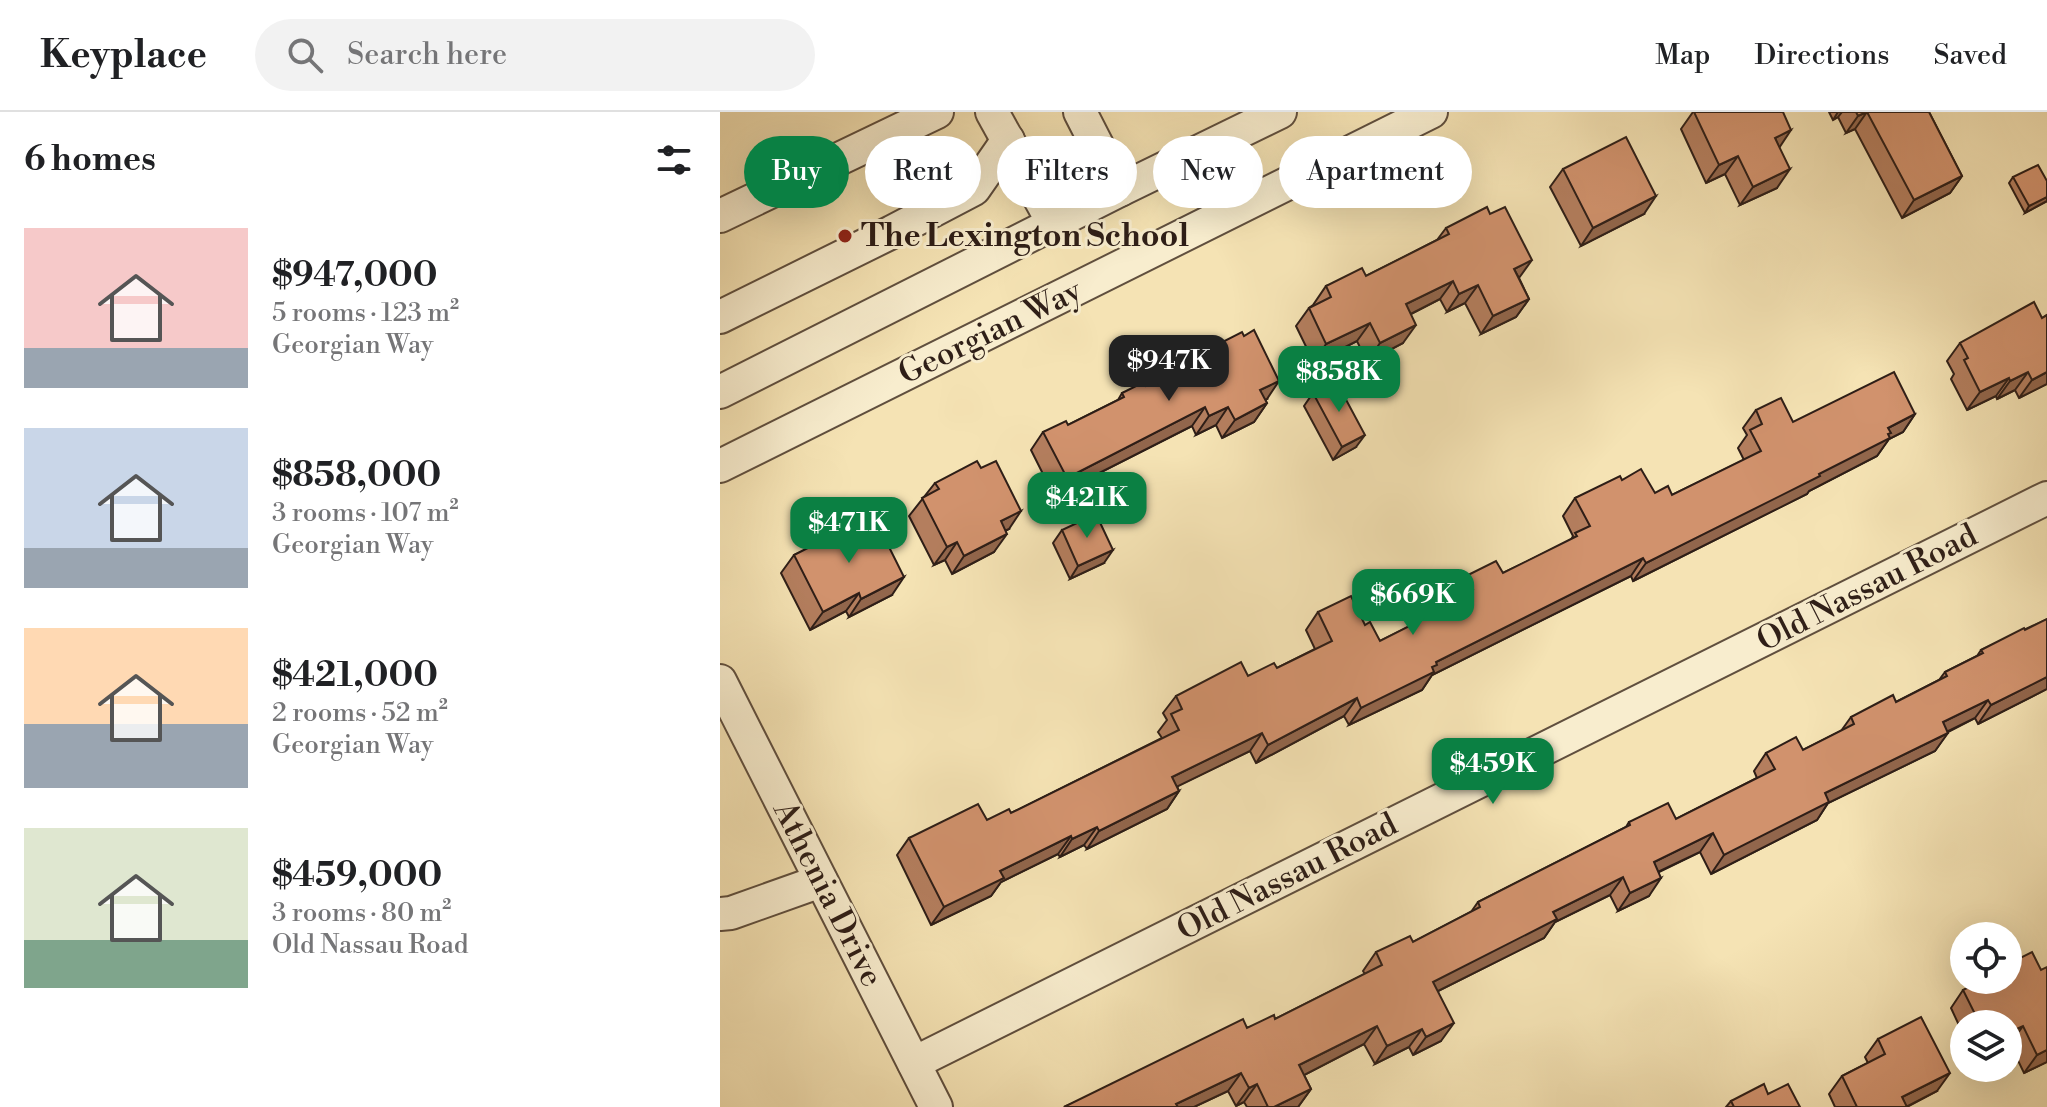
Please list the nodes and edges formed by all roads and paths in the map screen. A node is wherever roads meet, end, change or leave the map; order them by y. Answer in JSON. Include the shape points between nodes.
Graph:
{"nodes":[{"id":1,"x":937,"y":112,"type":"edge"},
{"id":2,"x":992,"y":112,"type":"edge"},
{"id":3,"x":1080,"y":112,"type":"edge"},
{"id":4,"x":1280,"y":112,"type":"edge"},
{"id":5,"x":1431,"y":112,"type":"edge"},
{"id":6,"x":1006,"y":136,"type":"edge"},
{"id":7,"x":1092,"y":136,"type":"edge"},
{"id":8,"x":997,"y":156,"type":"edge"},
{"id":9,"x":1137,"y":182,"type":"edge"},
{"id":10,"x":1045,"y":208,"type":"edge"},
{"id":11,"x":1085,"y":208,"type":"edge"},
{"id":12,"x":720,"y":216,"type":"edge"},
{"id":13,"x":1054,"y":224,"type":"junction"},
{"id":14,"x":720,"y":317,"type":"edge"},
{"id":15,"x":720,"y":392,"type":"edge"},
{"id":16,"x":720,"y":466,"type":"edge"},
{"id":17,"x":2047,"y":498,"type":"edge"},
{"id":18,"x":720,"y":681,"type":"edge"},
{"id":19,"x":821,"y":881,"type":"junction"},
{"id":20,"x":720,"y":914,"type":"edge"},
{"id":21,"x":914,"y":1063,"type":"junction"},
{"id":22,"x":936,"y":1107,"type":"edge"}],
"edges":[{"from":1,"to":12,"type":"street"},
{"from":2,"to":6,"type":"street"},
{"from":3,"to":7,"type":"street"},
{"from":4,"to":9,"type":"street","name":"Georgian Way"},
{"from":5,"to":16,"type":"street","name":"Georgian Way"},
{"from":8,"to":14,"type":"street","via":[[974,189]]},
{"from":10,"to":13,"type":"street"},
{"from":11,"to":13,"type":"street","name":"Georgian Way"},
{"from":13,"to":15,"type":"street","name":"Georgian Way"},
{"from":17,"to":21,"type":"street","name":"Old Nassau Road"},
{"from":18,"to":19,"type":"street","name":"Athenia Drive"},
{"from":19,"to":20,"type":"street"},
{"from":19,"to":21,"type":"street","name":"Athenia Drive"},
{"from":21,"to":22,"type":"street","name":"Athenia Drive"}]}
